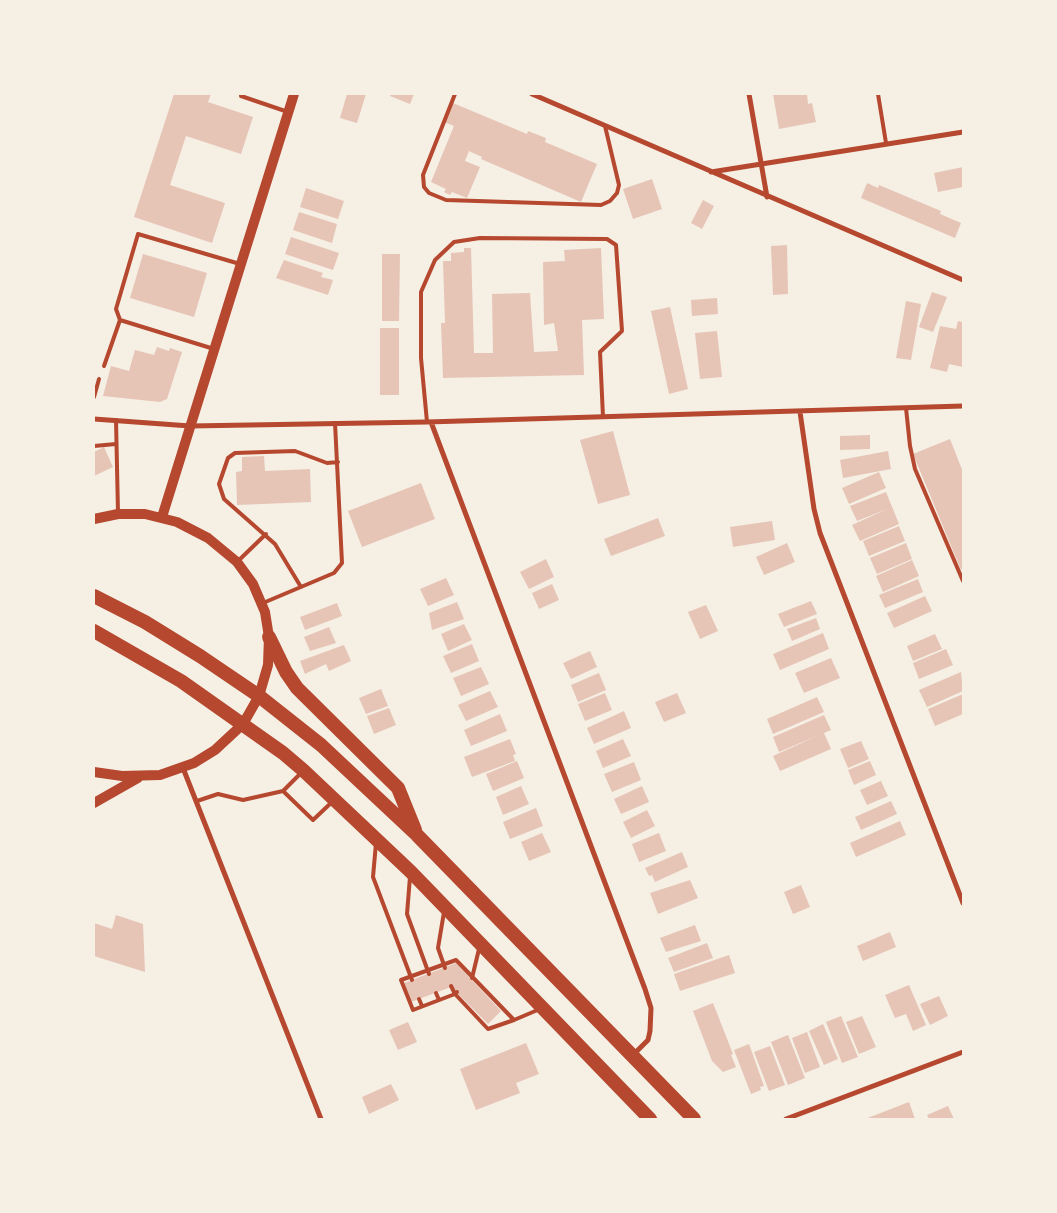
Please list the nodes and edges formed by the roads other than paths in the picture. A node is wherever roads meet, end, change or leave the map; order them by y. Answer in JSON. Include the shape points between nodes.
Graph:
{"nodes":[{"id":1,"x":241,"y":94,"type":"edge"},
{"id":2,"x":294,"y":94,"type":"edge"},
{"id":3,"x":455,"y":94,"type":"edge"},
{"id":4,"x":532,"y":94,"type":"edge"},
{"id":5,"x":749,"y":94,"type":"edge"},
{"id":6,"x":878,"y":94,"type":"edge"},
{"id":7,"x":288,"y":112,"type":"junction"},
{"id":8,"x":605,"y":126,"type":"junction"},
{"id":9,"x":963,"y":132,"type":"edge"},
{"id":10,"x":886,"y":144,"type":"junction"},
{"id":11,"x":760,"y":164,"type":"junction"},
{"id":12,"x":710,"y":172,"type":"junction"},
{"id":13,"x":766,"y":197,"type":"junction"},
{"id":14,"x":240,"y":264,"type":"junction"},
{"id":15,"x":963,"y":280,"type":"edge"},
{"id":16,"x":120,"y":320,"type":"junction"},
{"id":17,"x":214,"y":349,"type":"junction"},
{"id":18,"x":104,"y":366,"type":"dead end"},
{"id":19,"x":99,"y":380,"type":"dead end"},
{"id":20,"x":94,"y":397,"type":"edge"},
{"id":21,"x":963,"y":406,"type":"edge"},
{"id":22,"x":906,"y":408,"type":"junction"},
{"id":23,"x":800,"y":412,"type":"junction"},
{"id":24,"x":602,"y":416,"type":"junction"},
{"id":25,"x":94,"y":419,"type":"edge"},
{"id":26,"x":116,"y":420,"type":"junction"},
{"id":27,"x":429,"y":422,"type":"junction"},
{"id":28,"x":335,"y":423,"type":"junction"},
{"id":29,"x":190,"y":426,"type":"junction"},
{"id":30,"x":116,"y":444,"type":"junction"},
{"id":31,"x":94,"y":446,"type":"edge"},
{"id":32,"x":338,"y":462,"type":"junction"},
{"id":33,"x":118,"y":514,"type":"junction"},
{"id":34,"x":94,"y":518,"type":"edge"},
{"id":35,"x":162,"y":518,"type":"junction"},
{"id":36,"x":266,"y":534,"type":"junction"},
{"id":37,"x":237,"y":562,"type":"junction"},
{"id":38,"x":963,"y":581,"type":"edge"},
{"id":39,"x":301,"y":587,"type":"junction"},
{"id":40,"x":94,"y":596,"type":"edge"},
{"id":41,"x":262,"y":603,"type":"junction"},
{"id":42,"x":94,"y":631,"type":"edge"},
{"id":43,"x":269,"y":636,"type":"junction"},
{"id":44,"x":259,"y":696,"type":"junction"},
{"id":45,"x":243,"y":724,"type":"junction"},
{"id":46,"x":183,"y":768,"type":"junction"},
{"id":47,"x":304,"y":770,"type":"junction"},
{"id":48,"x":94,"y":772,"type":"edge"},
{"id":49,"x":140,"y":777,"type":"junction"},
{"id":50,"x":283,"y":791,"type":"junction"},
{"id":51,"x":335,"y":799,"type":"junction"},
{"id":52,"x":197,"y":801,"type":"junction"},
{"id":53,"x":94,"y":803,"type":"edge"},
{"id":54,"x":417,"y":835,"type":"junction"},
{"id":55,"x":376,"y":839,"type":"junction"},
{"id":56,"x":411,"y":872,"type":"junction"},
{"id":57,"x":963,"y":903,"type":"edge"},
{"id":58,"x":445,"y":907,"type":"junction"},
{"id":59,"x":480,"y":944,"type":"junction"},
{"id":60,"x":444,"y":966,"type":"junction"},
{"id":61,"x":428,"y":972,"type":"junction"},
{"id":62,"x":412,"y":978,"type":"junction"},
{"id":63,"x":472,"y":978,"type":"junction"},
{"id":64,"x":452,"y":986,"type":"dead end"},
{"id":65,"x":436,"y":993,"type":"dead end"},
{"id":66,"x":456,"y":993,"type":"junction"},
{"id":67,"x":419,"y":999,"type":"dead end"},
{"id":68,"x":438,"y":1000,"type":"junction"},
{"id":69,"x":422,"y":1006,"type":"junction"},
{"id":70,"x":542,"y":1008,"type":"junction"},
{"id":71,"x":514,"y":1020,"type":"junction"},
{"id":72,"x":963,"y":1052,"type":"edge"},
{"id":73,"x":632,"y":1056,"type":"junction"},
{"id":74,"x":321,"y":1119,"type":"edge"},
{"id":75,"x":650,"y":1119,"type":"edge"},
{"id":76,"x":694,"y":1119,"type":"edge"},
{"id":77,"x":786,"y":1119,"type":"edge"}],
"edges":[{"from":1,"to":7,"type":"lane"},
{"from":2,"to":7,"type":"main road"},
{"from":3,"to":8,"type":"lane","via":[[423,175],[424,187],[446,200],[601,205],[617,193],[619,185]]},
{"from":4,"to":8,"type":"street"},
{"from":5,"to":11,"type":"street"},
{"from":6,"to":10,"type":"lane"},
{"from":7,"to":14,"type":"main road"},
{"from":8,"to":12,"type":"street"},
{"from":9,"to":10,"type":"street"},
{"from":10,"to":11,"type":"street"},
{"from":11,"to":12,"type":"street"},
{"from":11,"to":13,"type":"street"},
{"from":12,"to":13,"type":"street"},
{"from":13,"to":15,"type":"street"},
{"from":14,"to":16,"type":"lane","via":[[138,234],[116,309]]},
{"from":14,"to":17,"type":"main road"},
{"from":16,"to":17,"type":"lane"},
{"from":16,"to":18,"type":"lane"},
{"from":17,"to":29,"type":"main road"},
{"from":19,"to":20,"type":"lane"},
{"from":21,"to":22,"type":"street"},
{"from":22,"to":23,"type":"street"},
{"from":22,"to":38,"type":"lane","via":[[915,469]]},
{"from":23,"to":24,"type":"street"},
{"from":23,"to":57,"type":"street","via":[[820,533]]},
{"from":24,"to":27,"type":"street"},
{"from":24,"to":27,"type":"lane","via":[[600,352],[622,332],[616,245],[607,239],[480,238],[454,242],[435,260],[421,292],[421,358]]},
{"from":25,"to":26,"type":"street"},
{"from":26,"to":29,"type":"street"},
{"from":26,"to":30,"type":"lane"},
{"from":27,"to":28,"type":"street"},
{"from":27,"to":73,"type":"street","via":[[645,989],[650,1008],[650,1031],[648,1040]]},
{"from":28,"to":29,"type":"street"},
{"from":28,"to":32,"type":"lane"},
{"from":29,"to":35,"type":"main road"},
{"from":30,"to":31,"type":"lane"},
{"from":30,"to":33,"type":"lane"},
{"from":32,"to":36,"type":"lane","via":[[327,463],[295,451],[235,453],[228,458],[219,484],[224,499]]},
{"from":32,"to":39,"type":"lane","via":[[342,563],[334,573]]},
{"from":33,"to":34,"type":"main road"},
{"from":33,"to":35,"type":"main road","via":[[138,513]]},
{"from":35,"to":37,"type":"main road","via":[[208,538]]},
{"from":36,"to":37,"type":"lane"},
{"from":36,"to":39,"type":"lane"},
{"from":37,"to":41,"type":"main road"},
{"from":39,"to":41,"type":"lane"},
{"from":40,"to":44,"type":"highway","via":[[173,638]]},
{"from":41,"to":43,"type":"main road"},
{"from":42,"to":45,"type":"highway","via":[[166,671]]},
{"from":43,"to":44,"type":"main road","via":[[268,665]]},
{"from":43,"to":54,"type":"highway","via":[[297,688],[398,788]]},
{"from":44,"to":45,"type":"main road"},
{"from":44,"to":54,"type":"highway","via":[[321,745]]},
{"from":45,"to":46,"type":"main road","via":[[215,750]]},
{"from":45,"to":47,"type":"highway"},
{"from":46,"to":49,"type":"main road"},
{"from":46,"to":52,"type":"street"},
{"from":47,"to":50,"type":"lane"},
{"from":47,"to":51,"type":"highway"},
{"from":48,"to":49,"type":"main road"},
{"from":49,"to":53,"type":"main road"},
{"from":50,"to":51,"type":"lane","via":[[313,820]]},
{"from":50,"to":52,"type":"lane","via":[[242,800],[218,794]]},
{"from":51,"to":55,"type":"highway"},
{"from":52,"to":74,"type":"street"},
{"from":54,"to":73,"type":"highway"},
{"from":55,"to":56,"type":"highway"},
{"from":55,"to":62,"type":"lane","via":[[373,877]]},
{"from":56,"to":58,"type":"highway"},
{"from":56,"to":61,"type":"lane","via":[[407,914]]},
{"from":58,"to":59,"type":"highway"},
{"from":58,"to":60,"type":"lane","via":[[438,948]]},
{"from":59,"to":63,"type":"lane"},
{"from":59,"to":70,"type":"highway"},
{"from":60,"to":61,"type":"lane"},
{"from":60,"to":63,"type":"lane","via":[[456,960]]},
{"from":61,"to":62,"type":"lane"},
{"from":62,"to":69,"type":"lane","via":[[401,980],[412,1010]]},
{"from":63,"to":71,"type":"lane"},
{"from":64,"to":66,"type":"lane"},
{"from":65,"to":68,"type":"lane"},
{"from":66,"to":68,"type":"lane"},
{"from":66,"to":71,"type":"lane","via":[[488,1029]]},
{"from":67,"to":69,"type":"lane"},
{"from":68,"to":69,"type":"lane"},
{"from":70,"to":71,"type":"lane"},
{"from":70,"to":75,"type":"highway"},
{"from":72,"to":77,"type":"street"},
{"from":73,"to":76,"type":"highway"}]}
